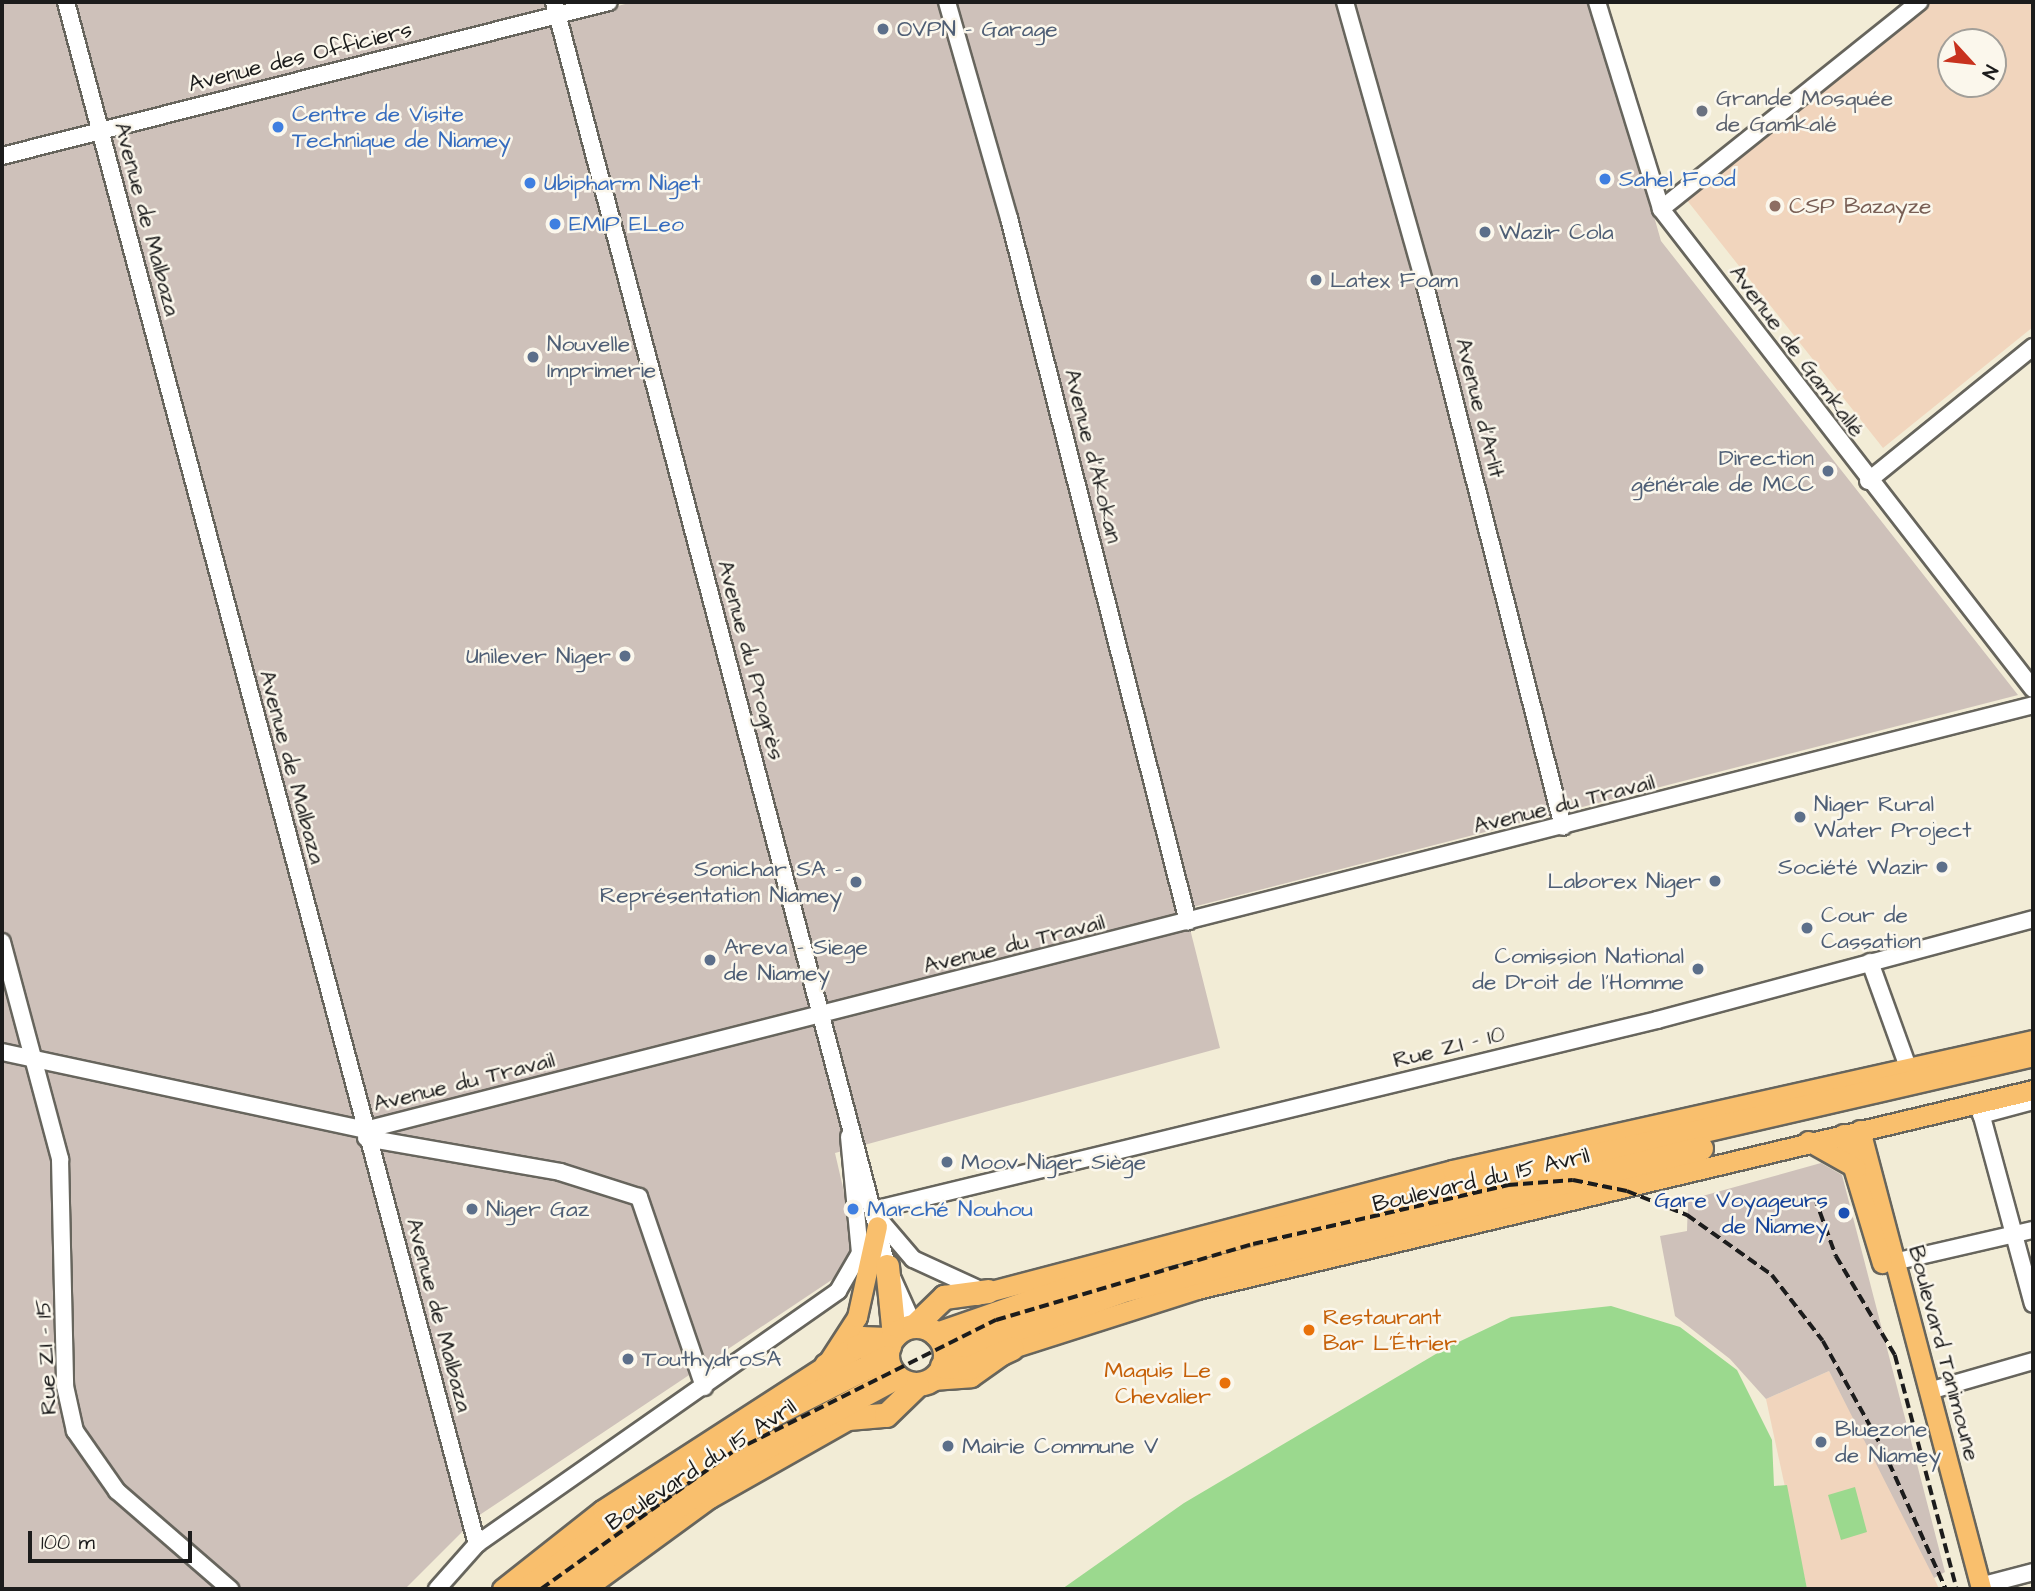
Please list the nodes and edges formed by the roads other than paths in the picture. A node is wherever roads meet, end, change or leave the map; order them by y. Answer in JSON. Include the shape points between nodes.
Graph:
{"nodes":[{"id":1,"x":66,"y":2,"type":"edge"},
{"id":2,"x":609,"y":2,"type":"edge"},
{"id":3,"x":947,"y":2,"type":"edge"},
{"id":4,"x":1345,"y":2,"type":"edge"},
{"id":5,"x":1597,"y":2,"type":"edge"},
{"id":6,"x":1919,"y":2,"type":"edge"},
{"id":7,"x":556,"y":9,"type":"edge"},
{"id":8,"x":100,"y":131,"type":"junction"},
{"id":9,"x":2,"y":156,"type":"edge"},
{"id":10,"x":1661,"y":209,"type":"junction"},
{"id":11,"x":2033,"y":347,"type":"edge"},
{"id":12,"x":1868,"y":481,"type":"junction"},
{"id":13,"x":2033,"y":689,"type":"edge"},
{"id":14,"x":2033,"y":705,"type":"edge"},
{"id":15,"x":1563,"y":827,"type":"junction"},
{"id":16,"x":2033,"y":919,"type":"edge"},
{"id":17,"x":1188,"y":922,"type":"junction"},
{"id":18,"x":2,"y":942,"type":"edge"},
{"id":19,"x":1870,"y":962,"type":"junction"},
{"id":20,"x":822,"y":1017,"type":"junction"},
{"id":21,"x":2033,"y":1040,"type":"edge"},
{"id":22,"x":2,"y":1052,"type":"edge"},
{"id":23,"x":2033,"y":1054,"type":"edge"},
{"id":24,"x":32,"y":1060,"type":"junction"},
{"id":25,"x":2033,"y":1069,"type":"edge"},
{"id":26,"x":1909,"y":1070,"type":"junction"},
{"id":27,"x":2033,"y":1090,"type":"edge"},
{"id":28,"x":2033,"y":1101,"type":"edge"},
{"id":29,"x":1980,"y":1108,"type":"junction"},
{"id":30,"x":1895,"y":1122,"type":"junction"},
{"id":31,"x":850,"y":1124,"type":"junction"},
{"id":32,"x":1851,"y":1132,"type":"junction"},
{"id":33,"x":366,"y":1134,"type":"junction"},
{"id":34,"x":1808,"y":1141,"type":"junction"},
{"id":35,"x":1865,"y":1167,"type":"junction"},
{"id":36,"x":1870,"y":1189,"type":"junction"},
{"id":37,"x":874,"y":1216,"type":"junction"},
{"id":38,"x":2033,"y":1230,"type":"edge"},
{"id":39,"x":2015,"y":1234,"type":"junction"},
{"id":40,"x":1894,"y":1262,"type":"junction"},
{"id":41,"x":887,"y":1266,"type":"joint"},
{"id":42,"x":990,"y":1291,"type":"junction"},
{"id":43,"x":2033,"y":1304,"type":"edge"},
{"id":44,"x":1012,"y":1348,"type":"joint"},
{"id":45,"x":913,"y":1354,"type":"junction"},
{"id":46,"x":833,"y":1357,"type":"junction"},
{"id":47,"x":2033,"y":1361,"type":"edge"},
{"id":48,"x":704,"y":1387,"type":"junction"},
{"id":49,"x":1929,"y":1391,"type":"junction"},
{"id":50,"x":848,"y":1418,"type":"joint"},
{"id":51,"x":477,"y":1544,"type":"junction"},
{"id":52,"x":2033,"y":1572,"type":"edge"},
{"id":53,"x":1977,"y":1588,"type":"edge"},
{"id":54,"x":230,"y":1589,"type":"edge"},
{"id":55,"x":437,"y":1589,"type":"edge"},
{"id":56,"x":502,"y":1589,"type":"edge"},
{"id":57,"x":526,"y":1589,"type":"edge"},
{"id":58,"x":560,"y":1589,"type":"edge"},
{"id":59,"x":585,"y":1589,"type":"edge"}],
"edges":[{"from":1,"to":8,"type":"street","name":"Avenue de Malbaza"},
{"from":2,"to":7,"type":"street","name":"Avenue des Officiers"},
{"from":3,"to":17,"type":"street","name":"Avenue d'Akokan","via":[[1009,218]]},
{"from":4,"to":15,"type":"street","name":"Avenue d'Arlit","via":[[1426,285]]},
{"from":5,"to":10,"type":"street","name":"Avenue de Gamkallé"},
{"from":6,"to":10,"type":"street"},
{"from":7,"to":8,"type":"street","name":"Avenue des Officiers"},
{"from":7,"to":20,"type":"street","name":"Avenue du Progrès"},
{"from":8,"to":9,"type":"street","name":"Avenue des Officiers"},
{"from":8,"to":33,"type":"street","name":"Avenue de Malbaza"},
{"from":10,"to":12,"type":"street","name":"Avenue de Gamkallé"},
{"from":11,"to":12,"type":"street"},
{"from":12,"to":13,"type":"street","name":"Avenue de Gamkallé"},
{"from":14,"to":15,"type":"street","name":"Avenue du Travail"},
{"from":15,"to":17,"type":"street","name":"Avenue du Travail"},
{"from":16,"to":19,"type":"street","name":"Rue ZI - 10"},
{"from":17,"to":20,"type":"street","name":"Avenue du Travail"},
{"from":18,"to":24,"type":"street","name":"Rue ZI - 15"},
{"from":19,"to":26,"type":"street"},
{"from":19,"to":37,"type":"street","name":"Rue ZI - 10"},
{"from":20,"to":31,"type":"street","name":"Avenue du Progrès"},
{"from":20,"to":33,"type":"street","name":"Avenue du Travail"},
{"from":21,"to":26,"type":"main road","name":"Boulevard du 15 Avril"},
{"from":22,"to":24,"type":"street","name":"Avenue du Travail"},
{"from":23,"to":45,"type":"highway","name":"Boulevard du 15 Avril","via":[[1167,1254],[1042,1292]]},
{"from":24,"to":33,"type":"street","name":"Avenue du Travail"},
{"from":24,"to":54,"type":"street","name":"Rue ZI - 15","via":[[64,1188],[65,1386],[75,1431],[117,1491]]},
{"from":25,"to":45,"type":"highway","name":"Boulevard du 15 Avril","via":[[1168,1278]]},
{"from":26,"to":42,"type":"main road","name":"Boulevard du 15 Avril","via":[[1452,1170]]},
{"from":27,"to":29,"type":"main road","name":"Boulevard du 15 Avril"},
{"from":28,"to":29,"type":"street"},
{"from":29,"to":30,"type":"main road","name":"Boulevard du 15 Avril"},
{"from":29,"to":39,"type":"street"},
{"from":30,"to":32,"type":"main road","name":"Boulevard du 15 Avril"},
{"from":30,"to":35,"type":"main road"},
{"from":31,"to":37,"type":"street","name":"Avenue du Progrès"},
{"from":31,"to":48,"type":"street","via":[[857,1263],[822,1306]]},
{"from":32,"to":34,"type":"main road","name":"Boulevard du 15 Avril"},
{"from":32,"to":35,"type":"main road","name":"Boulevard Tanimoune"},
{"from":33,"to":48,"type":"street","via":[[560,1172],[639,1197]]},
{"from":33,"to":51,"type":"street","name":"Avenue de Malbaza"},
{"from":34,"to":35,"type":"main road"},
{"from":34,"to":44,"type":"main road","name":"Boulevard du 15 Avril","via":[[1197,1289]]},
{"from":35,"to":36,"type":"main road","name":"Boulevard Tanimoune"},
{"from":36,"to":40,"type":"main road","name":"Boulevard Tanimoune"},
{"from":36,"to":53,"type":"main road","name":"Boulevard Tanimoune"},
{"from":37,"to":41,"type":"street","name":"Avenue du Progrès"},
{"from":37,"to":42,"type":"street","via":[[929,1270]]},
{"from":37,"to":46,"type":"main road","via":[[864,1298]]},
{"from":38,"to":39,"type":"street"},
{"from":39,"to":40,"type":"street"},
{"from":39,"to":43,"type":"street"},
{"from":40,"to":49,"type":"main road","name":"Boulevard Tanimoune"},
{"from":41,"to":45,"type":"highway"},
{"from":42,"to":45,"type":"highway","via":[[944,1297]]},
{"from":44,"to":45,"type":"highway","via":[[969,1368]]},
{"from":45,"to":46,"type":"highway","via":[[867,1343]]},
{"from":45,"to":50,"type":"highway","via":[[886,1415]]},
{"from":45,"to":57,"type":"highway","name":"Boulevard du 15 Avril","via":[[768,1418],[674,1478]]},
{"from":45,"to":58,"type":"highway","name":"Boulevard du 15 Avril","via":[[747,1457]]},
{"from":46,"to":56,"type":"main road","name":"Boulevard du 15 Avril","via":[[602,1510]]},
{"from":47,"to":49,"type":"street"},
{"from":48,"to":51,"type":"street"},
{"from":49,"to":53,"type":"main road","name":"Boulevard Tanimoune"},
{"from":50,"to":59,"type":"main road","name":"Boulevard du 15 Avril","via":[[710,1497]]},
{"from":51,"to":55,"type":"street"},
{"from":52,"to":53,"type":"street"}]}
